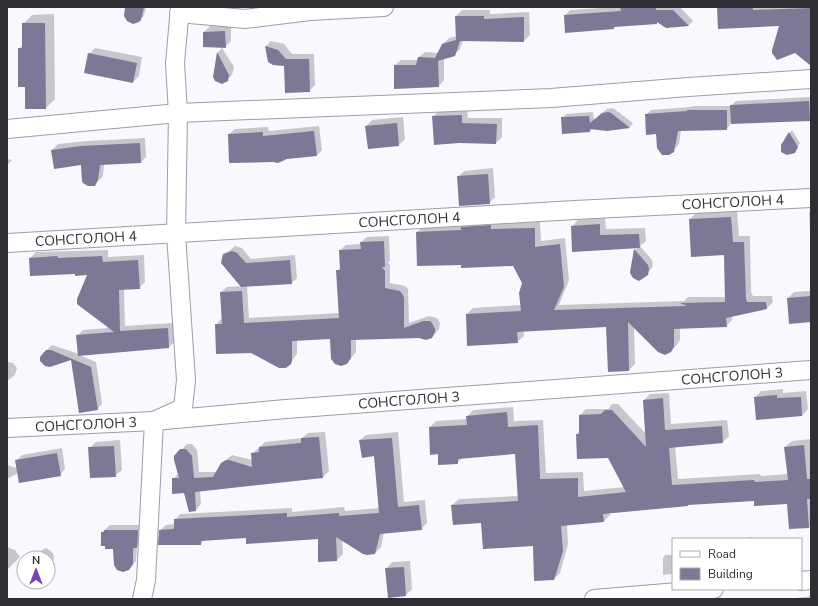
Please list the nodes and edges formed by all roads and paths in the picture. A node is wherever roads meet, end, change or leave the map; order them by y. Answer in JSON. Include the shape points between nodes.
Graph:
{"nodes":[{"id":1,"x":384,"y":7,"type":"edge"},
{"id":2,"x":179,"y":10,"type":"edge"},
{"id":3,"x":811,"y":79,"type":"edge"},
{"id":4,"x":178,"y":113,"type":"junction"},
{"id":5,"x":7,"y":129,"type":"edge"},
{"id":6,"x":811,"y":198,"type":"edge"},
{"id":7,"x":176,"y":234,"type":"junction"},
{"id":8,"x":7,"y":243,"type":"edge"},
{"id":9,"x":811,"y":370,"type":"edge"},
{"id":10,"x":154,"y":421,"type":"junction"},
{"id":11,"x":7,"y":428,"type":"edge"},
{"id":12,"x":702,"y":590,"type":"edge"},
{"id":13,"x":142,"y":599,"type":"edge"},
{"id":14,"x":594,"y":599,"type":"edge"}],
"edges":[{"from":1,"to":2,"type":"street","via":[[310,10],[245,19]]},
{"from":2,"to":4,"type":"street","via":[[175,63]]},
{"from":3,"to":4,"type":"street","via":[[551,98]]},
{"from":4,"to":5,"type":"street"},
{"from":4,"to":7,"type":"street"},
{"from":6,"to":7,"type":"street","name":"СОНСГОЛОН 4"},
{"from":7,"to":8,"type":"street","name":"СОНСГОЛОН 4"},
{"from":7,"to":10,"type":"street","via":[[186,380],[183,408]]},
{"from":9,"to":10,"type":"street","name":"СОНСГОЛОН 3"},
{"from":10,"to":11,"type":"street","name":"СОНСГОЛОН 3"},
{"from":10,"to":13,"type":"street","via":[[146,580]]},
{"from":12,"to":14,"type":"street"}]}
